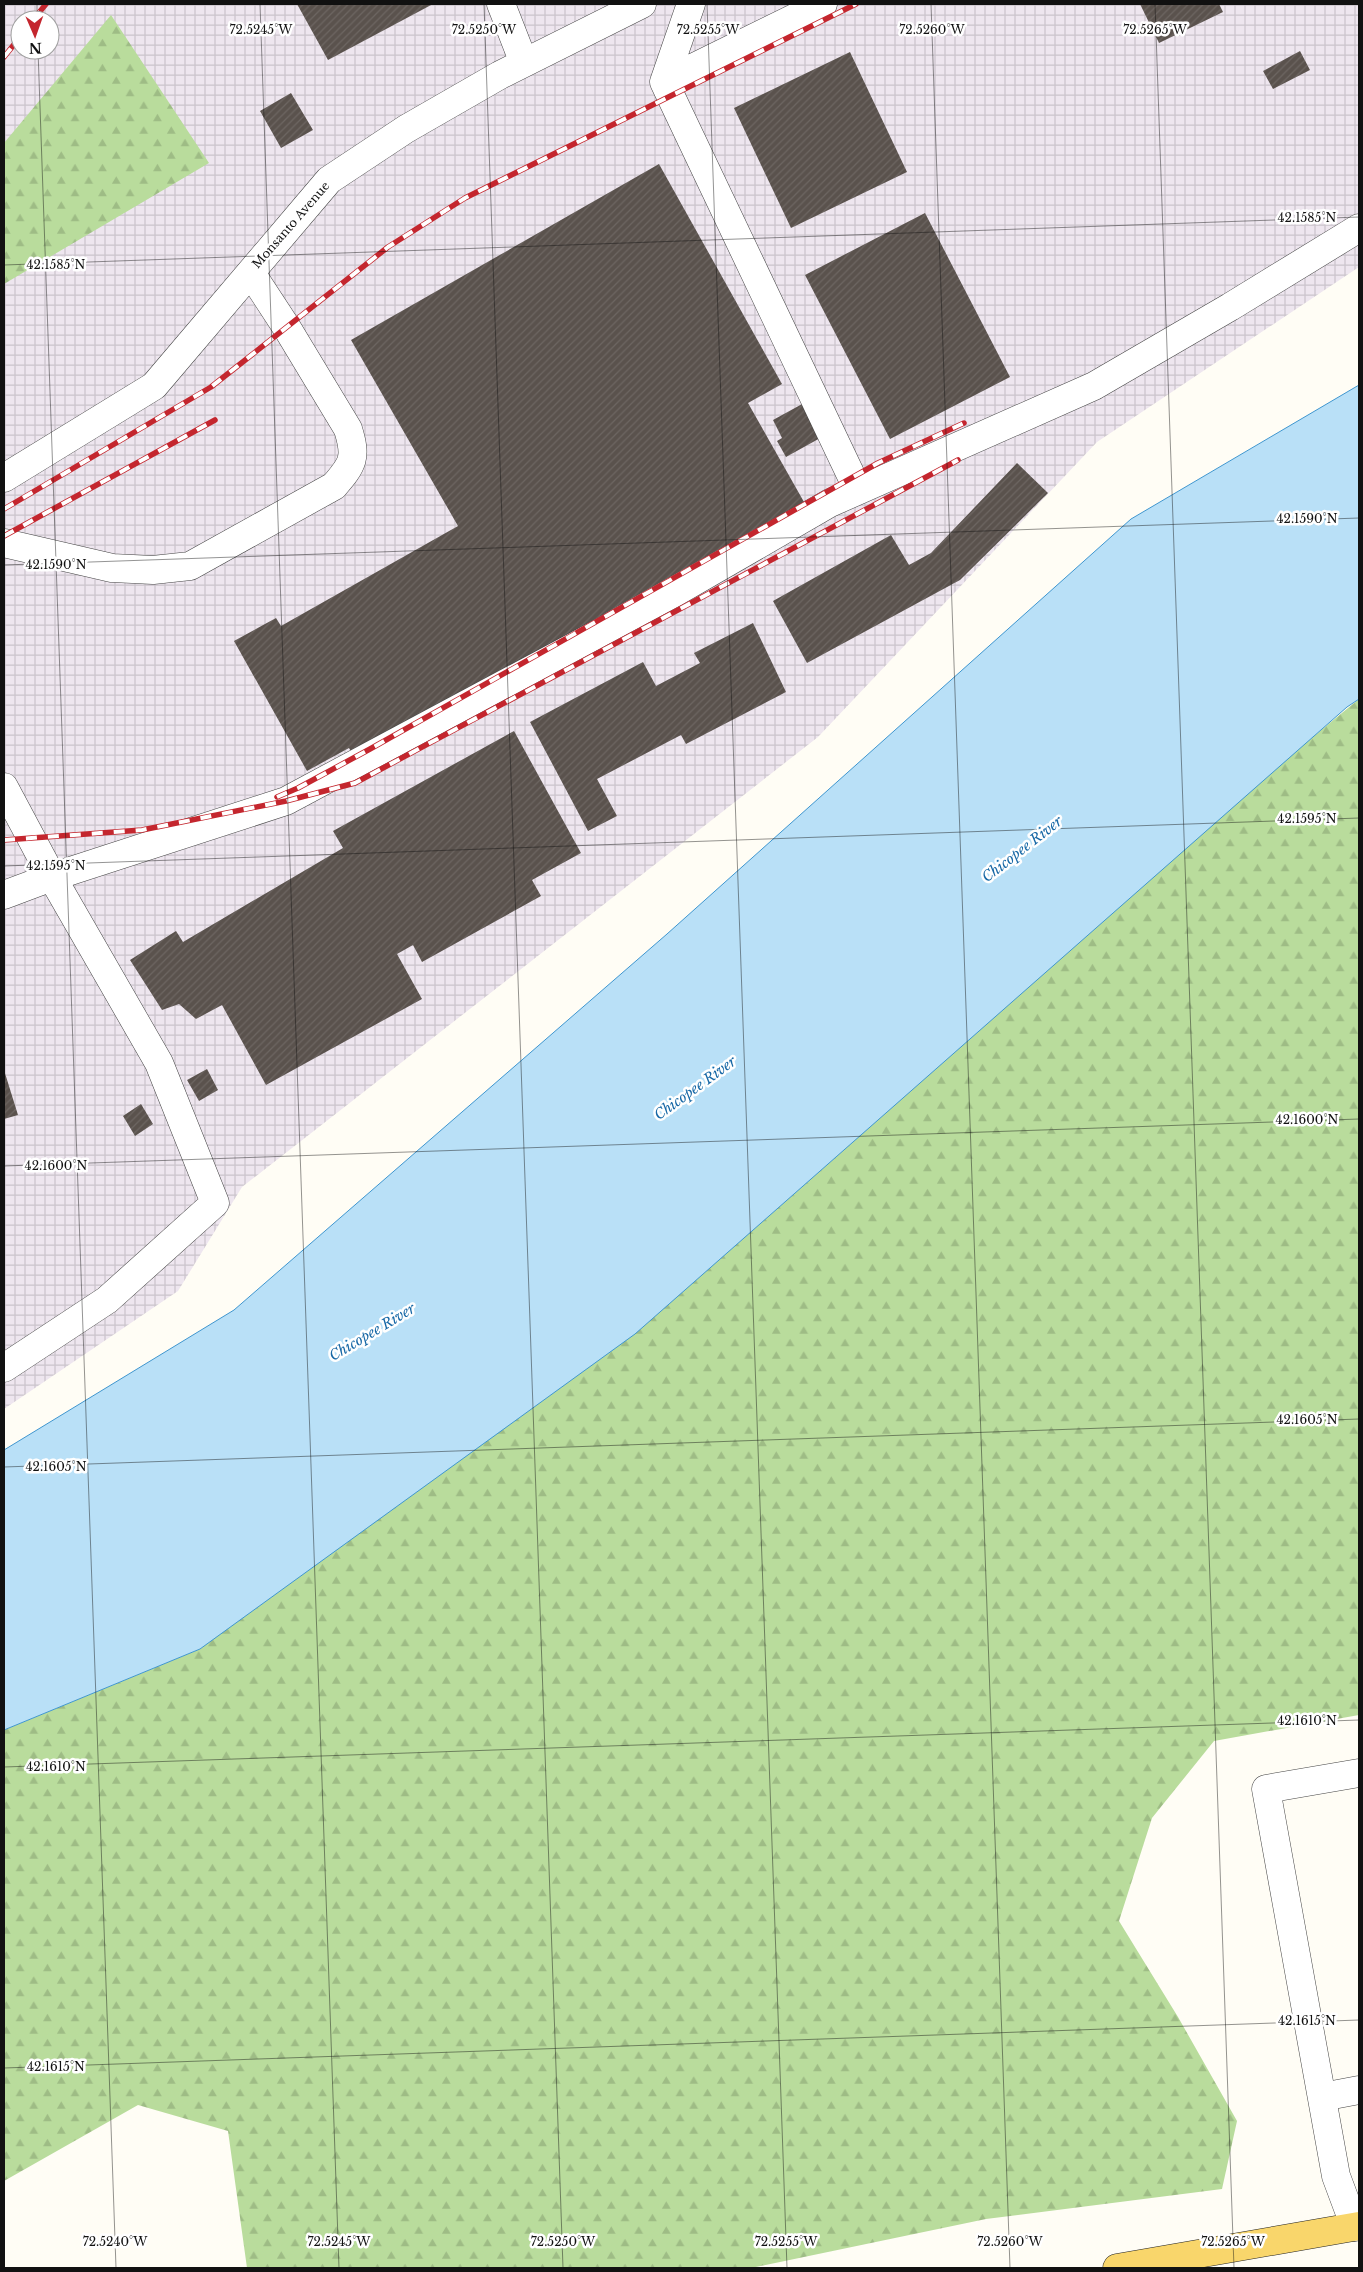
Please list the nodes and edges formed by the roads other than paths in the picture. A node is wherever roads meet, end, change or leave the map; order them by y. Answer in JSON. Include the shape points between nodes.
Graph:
{"nodes":[{"id":1,"x":501,"y":4,"type":"edge"},
{"id":2,"x":642,"y":4,"type":"edge"},
{"id":3,"x":691,"y":4,"type":"edge"},
{"id":4,"x":823,"y":4,"type":"edge"},
{"id":5,"x":524,"y":63,"type":"junction"},
{"id":6,"x":664,"y":82,"type":"junction"},
{"id":7,"x":1359,"y":228,"type":"edge"},
{"id":8,"x":250,"y":273,"type":"junction"},
{"id":9,"x":4,"y":478,"type":"edge"},
{"id":10,"x":858,"y":490,"type":"junction"},
{"id":11,"x":4,"y":543,"type":"edge"},
{"id":12,"x":4,"y":787,"type":"edge"},
{"id":13,"x":52,"y":877,"type":"junction"},
{"id":14,"x":4,"y":895,"type":"edge"},
{"id":15,"x":4,"y":1368,"type":"edge"},
{"id":16,"x":1359,"y":1773,"type":"edge"},
{"id":17,"x":1359,"y":2090,"type":"edge"},
{"id":18,"x":1322,"y":2097,"type":"junction"},
{"id":19,"x":1357,"y":2226,"type":"edge"},
{"id":20,"x":1117,"y":2268,"type":"edge"}],
"edges":[{"from":1,"to":5,"type":"street"},
{"from":2,"to":5,"type":"street","name":"Monsanto Avenue"},
{"from":3,"to":6,"type":"street"},
{"from":4,"to":6,"type":"street"},
{"from":5,"to":8,"type":"street","name":"Monsanto Avenue","via":[[406,129],[329,180]]},
{"from":6,"to":10,"type":"street"},
{"from":7,"to":10,"type":"street","via":[[1094,386]]},
{"from":8,"to":9,"type":"street","name":"Monsanto Avenue","via":[[154,386]]},
{"from":8,"to":11,"type":"street","via":[[348,429],[354,447],[350,468],[334,486],[190,566],[153,570],[112,568]]},
{"from":10,"to":13,"type":"street","via":[[676,592],[286,800]]},
{"from":12,"to":13,"type":"street"},
{"from":13,"to":14,"type":"street"},
{"from":13,"to":15,"type":"street","via":[[159,1063],[215,1203],[107,1300]]},
{"from":16,"to":18,"type":"street","via":[[1266,1788]]},
{"from":17,"to":18,"type":"street"},
{"from":18,"to":19,"type":"street","via":[[1336,2176]]},
{"from":19,"to":20,"type":"main road"}]}
